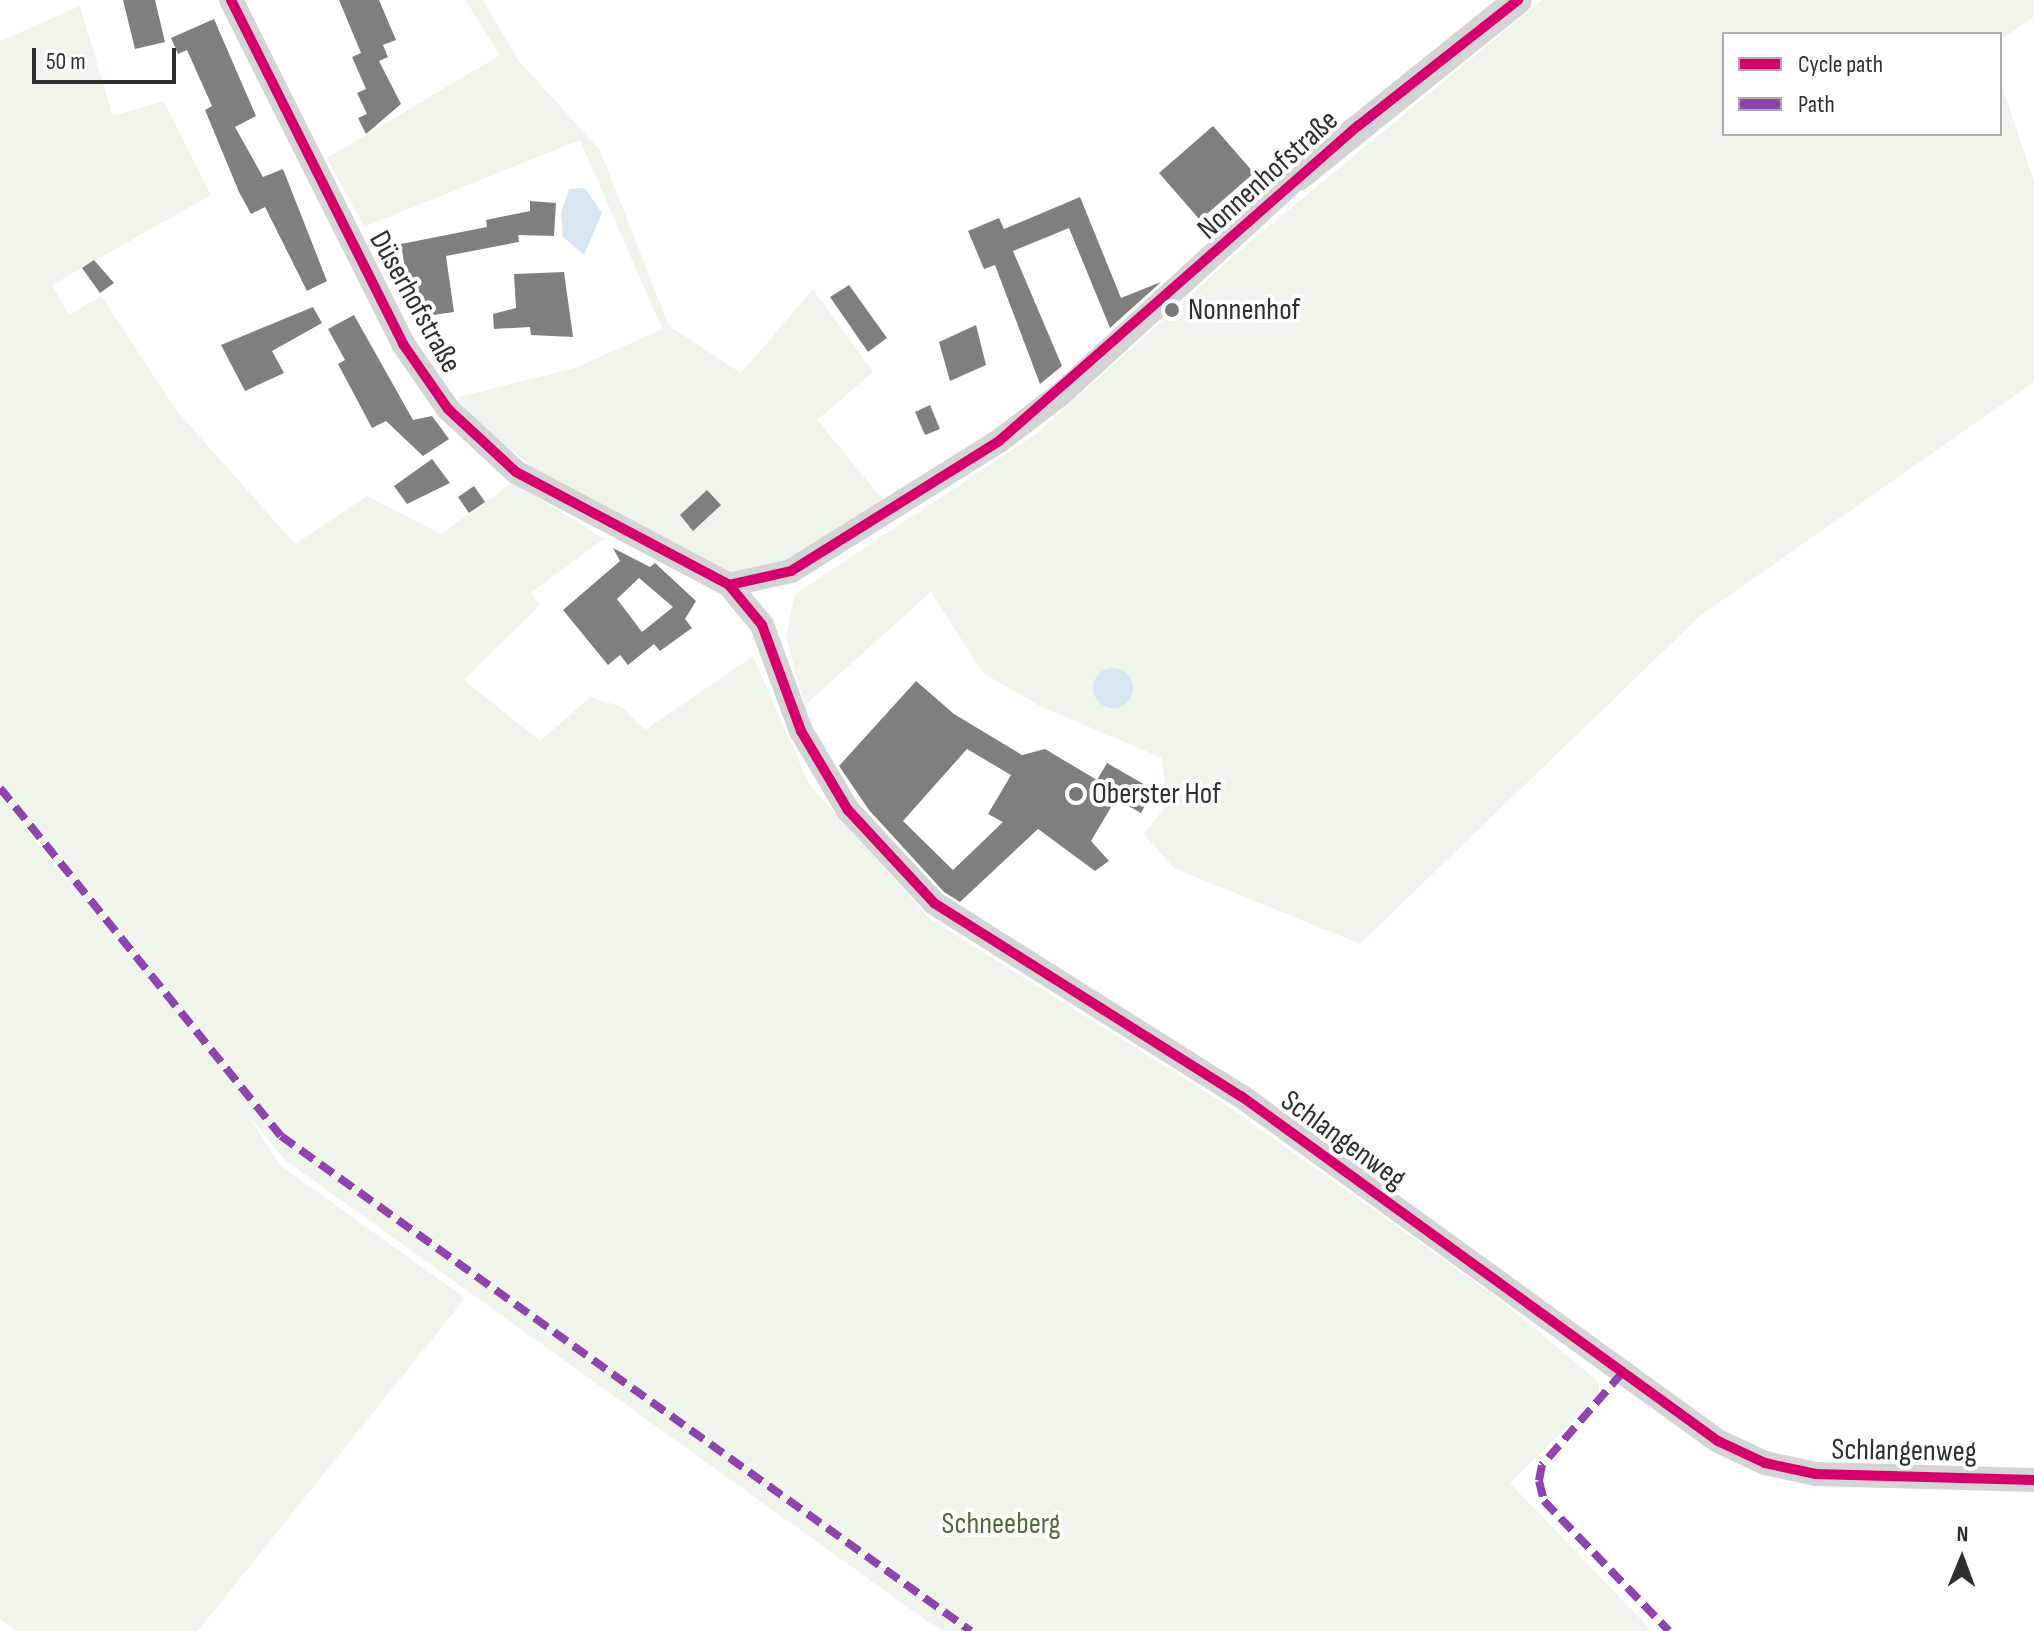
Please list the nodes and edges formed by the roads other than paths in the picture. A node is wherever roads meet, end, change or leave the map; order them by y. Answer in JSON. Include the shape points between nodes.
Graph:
{"nodes":[{"id":1,"x":231,"y":0,"type":"edge"},
{"id":2,"x":1518,"y":0,"type":"edge"},
{"id":3,"x":1298,"y":177,"type":"joint"},
{"id":4,"x":772,"y":579,"type":"junction"},
{"id":5,"x":729,"y":585,"type":"junction"},
{"id":6,"x":762,"y":625,"type":"junction"},
{"id":7,"x":2034,"y":1480,"type":"edge"}],
"edges":[{"from":1,"to":5,"type":"street","name":"Düserhofstraße","via":[[403,344],[448,409],[516,472]]},
{"from":2,"to":3,"type":"street","name":"Nonnenhofstraße"},
{"from":3,"to":4,"type":"street","name":"Nonnenhofstraße","via":[[1061,394],[999,441]]},
{"from":4,"to":5,"type":"street","name":"Nonnenhofstraße"},
{"from":4,"to":6,"type":"street"},
{"from":5,"to":6,"type":"street","name":"Düserhofstraße"},
{"from":6,"to":7,"type":"street","name":"Schlangenweg","via":[[801,731],[848,810],[934,903],[1241,1096],[1718,1441],[1765,1463],[1816,1474]]}]}
